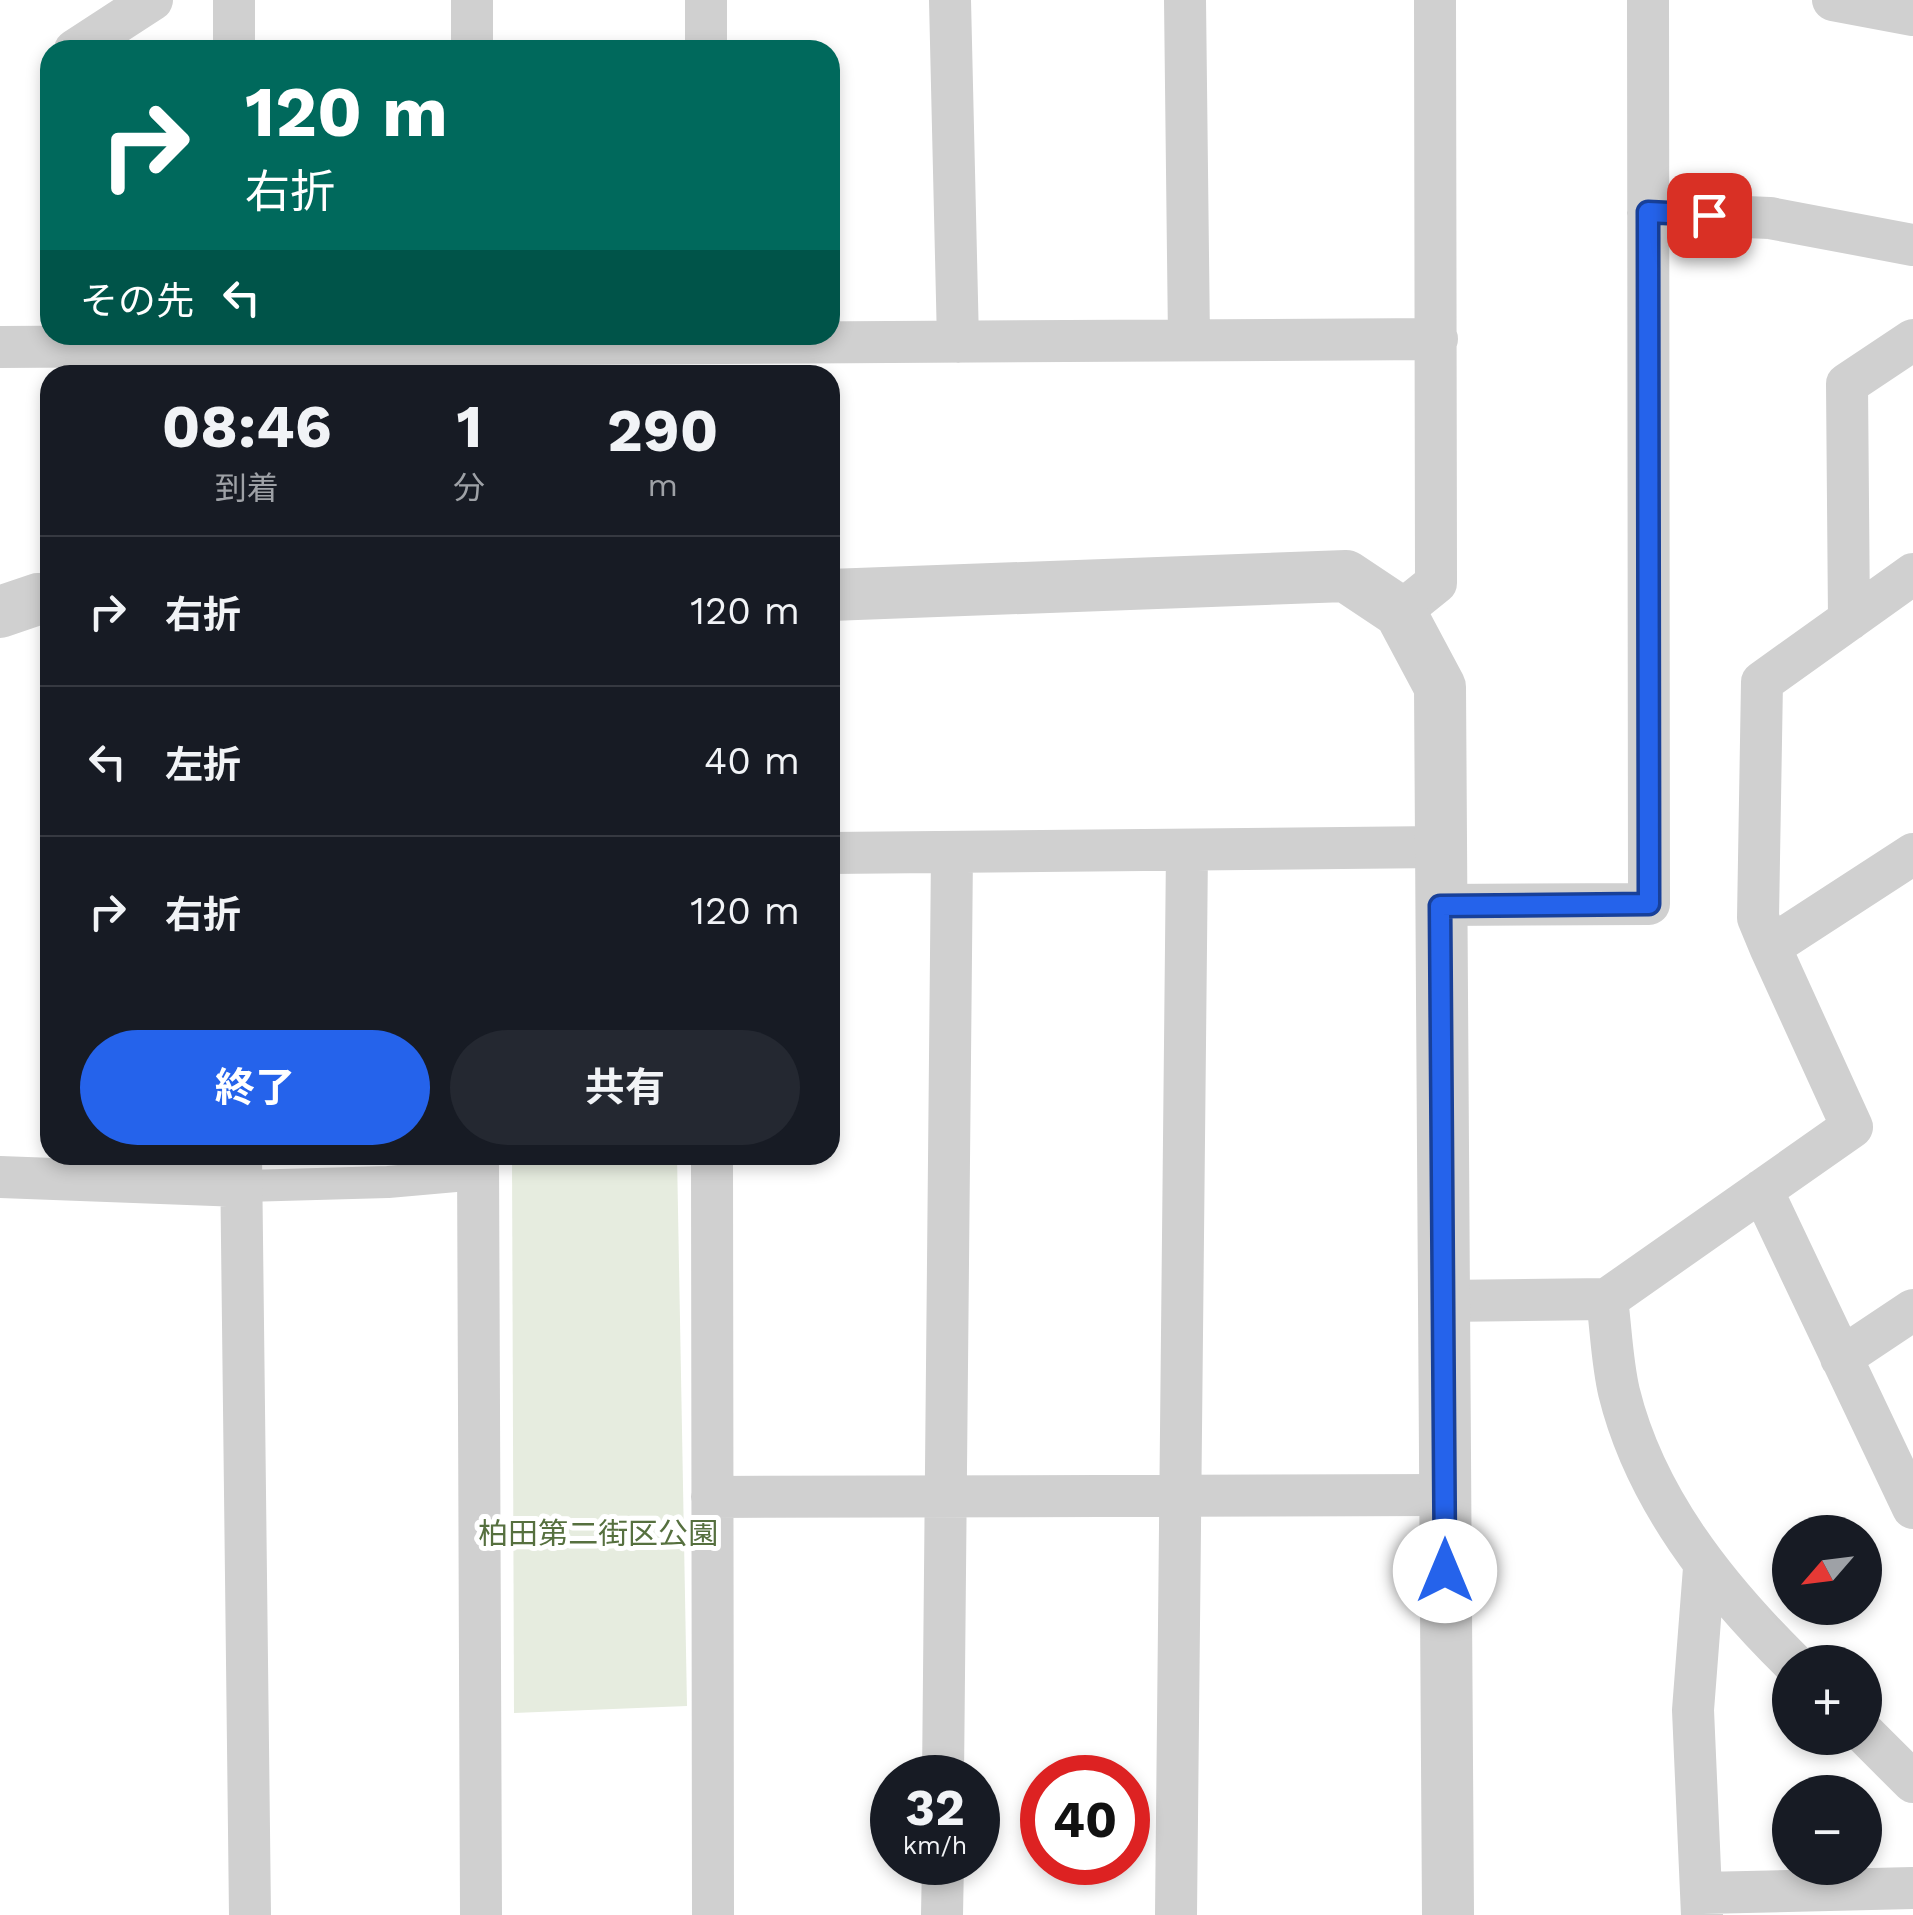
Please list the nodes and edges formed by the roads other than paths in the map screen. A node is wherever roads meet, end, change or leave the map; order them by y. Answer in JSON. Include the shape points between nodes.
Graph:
{"nodes":[{"id":1,"x":152,"y":0,"type":"edge"},
{"id":2,"x":234,"y":0,"type":"edge"},
{"id":3,"x":472,"y":0,"type":"edge"},
{"id":4,"x":706,"y":0,"type":"edge"},
{"id":5,"x":950,"y":0,"type":"edge"},
{"id":6,"x":1186,"y":0,"type":"edge"},
{"id":7,"x":1435,"y":0,"type":"edge"},
{"id":8,"x":1648,"y":0,"type":"edge"},
{"id":9,"x":1833,"y":0,"type":"edge"},
{"id":10,"x":1913,"y":15,"type":"edge"},
{"id":11,"x":90,"y":40,"type":"edge"},
{"id":12,"x":234,"y":40,"type":"edge"},
{"id":13,"x":472,"y":40,"type":"edge"},
{"id":14,"x":706,"y":40,"type":"edge"},
{"id":15,"x":1648,"y":212,"type":"junction"},
{"id":16,"x":1913,"y":245,"type":"edge"},
{"id":17,"x":1437,"y":339,"type":"junction"},
{"id":18,"x":1189,"y":340,"type":"junction"},
{"id":19,"x":1913,"y":340,"type":"edge"},
{"id":20,"x":958,"y":342,"type":"junction"},
{"id":21,"x":40,"y":345,"type":"edge"},
{"id":22,"x":581,"y":345,"type":"edge"},
{"id":23,"x":0,"y":346,"type":"edge"},
{"id":24,"x":708,"y":351,"type":"edge"},
{"id":25,"x":1913,"y":574,"type":"edge"},
{"id":26,"x":840,"y":595,"type":"edge"},
{"id":27,"x":40,"y":599,"type":"edge"},
{"id":28,"x":0,"y":612,"type":"edge"},
{"id":29,"x":1400,"y":612,"type":"junction"},
{"id":30,"x":1848,"y":620,"type":"junction"},
{"id":31,"x":1440,"y":847,"type":"junction"},
{"id":32,"x":1187,"y":850,"type":"junction"},
{"id":33,"x":952,"y":852,"type":"junction"},
{"id":34,"x":840,"y":853,"type":"edge"},
{"id":35,"x":1911,"y":860,"type":"edge"},
{"id":36,"x":1440,"y":906,"type":"junction"},
{"id":37,"x":1770,"y":947,"type":"junction"},
{"id":38,"x":473,"y":1165,"type":"edge"},
{"id":39,"x":478,"y":1165,"type":"edge"},
{"id":40,"x":712,"y":1165,"type":"edge"},
{"id":41,"x":241,"y":1170,"type":"edge"},
{"id":42,"x":0,"y":1177,"type":"edge"},
{"id":43,"x":1762,"y":1190,"type":"junction"},
{"id":44,"x":1443,"y":1300,"type":"junction"},
{"id":45,"x":1608,"y":1300,"type":"junction"},
{"id":46,"x":1913,"y":1310,"type":"edge"},
{"id":47,"x":1841,"y":1358,"type":"junction"},
{"id":48,"x":1444,"y":1494,"type":"junction"},
{"id":49,"x":1180,"y":1495,"type":"junction"},
{"id":50,"x":946,"y":1496,"type":"junction"},
{"id":51,"x":712,"y":1497,"type":"junction"},
{"id":52,"x":1913,"y":1508,"type":"edge"},
{"id":53,"x":1704,"y":1568,"type":"junction"},
{"id":54,"x":1776,"y":1645,"type":"edge"},
{"id":55,"x":1882,"y":1751,"type":"edge"},
{"id":56,"x":944,"y":1755,"type":"edge"},
{"id":57,"x":1913,"y":1782,"type":"edge"},
{"id":58,"x":943,"y":1885,"type":"edge"},
{"id":59,"x":1913,"y":1888,"type":"edge"},
{"id":60,"x":1702,"y":1904,"type":"edge"},
{"id":61,"x":250,"y":1915,"type":"edge"},
{"id":62,"x":481,"y":1915,"type":"edge"},
{"id":63,"x":713,"y":1915,"type":"edge"},
{"id":64,"x":942,"y":1915,"type":"edge"},
{"id":65,"x":1176,"y":1915,"type":"edge"},
{"id":66,"x":1448,"y":1915,"type":"edge"}],
"edges":[{"from":1,"to":11,"type":"street"},
{"from":2,"to":12,"type":"street"},
{"from":3,"to":13,"type":"street"},
{"from":4,"to":14,"type":"street"},
{"from":5,"to":20,"type":"street"},
{"from":6,"to":18,"type":"street"},
{"from":7,"to":17,"type":"street"},
{"from":8,"to":15,"type":"street"},
{"from":9,"to":10,"type":"street"},
{"from":15,"to":16,"type":"street","via":[[1770,218]]},
{"from":15,"to":36,"type":"street","via":[[1649,904]]},
{"from":17,"to":18,"type":"street"},
{"from":17,"to":29,"type":"street","via":[[1436,583]]},
{"from":18,"to":20,"type":"street"},
{"from":19,"to":30,"type":"street","via":[[1847,384]]},
{"from":20,"to":24,"type":"street"},
{"from":21,"to":23,"type":"street"},
{"from":22,"to":24,"type":"street"},
{"from":25,"to":30,"type":"street"},
{"from":26,"to":29,"type":"street","via":[[1346,576]]},
{"from":27,"to":28,"type":"street"},
{"from":29,"to":31,"type":"street","via":[[1440,687]]},
{"from":30,"to":37,"type":"street","via":[[1762,682],[1758,918]]},
{"from":31,"to":32,"type":"street"},
{"from":31,"to":36,"type":"street"},
{"from":32,"to":33,"type":"street"},
{"from":32,"to":49,"type":"street"},
{"from":33,"to":34,"type":"street"},
{"from":33,"to":50,"type":"street"},
{"from":35,"to":37,"type":"street"},
{"from":36,"to":44,"type":"street"},
{"from":37,"to":43,"type":"street","via":[[1852,1127]]},
{"from":38,"to":41,"type":"street","via":[[388,1182]]},
{"from":39,"to":62,"type":"street"},
{"from":40,"to":51,"type":"street"},
{"from":41,"to":42,"type":"street"},
{"from":41,"to":61,"type":"street"},
{"from":43,"to":45,"type":"street"},
{"from":43,"to":47,"type":"street"},
{"from":44,"to":45,"type":"street"},
{"from":44,"to":48,"type":"street"},
{"from":45,"to":53,"type":"street","via":[[1619,1392],[1650,1474]]},
{"from":46,"to":47,"type":"street"},
{"from":47,"to":52,"type":"street"},
{"from":48,"to":49,"type":"street"},
{"from":48,"to":66,"type":"street"},
{"from":49,"to":50,"type":"street"},
{"from":49,"to":65,"type":"street"},
{"from":50,"to":51,"type":"street"},
{"from":50,"to":56,"type":"street"},
{"from":51,"to":63,"type":"street"},
{"from":53,"to":54,"type":"street"},
{"from":53,"to":60,"type":"street","via":[[1693,1710]]},
{"from":55,"to":57,"type":"street"},
{"from":58,"to":64,"type":"street"},
{"from":59,"to":60,"type":"street"}]}
